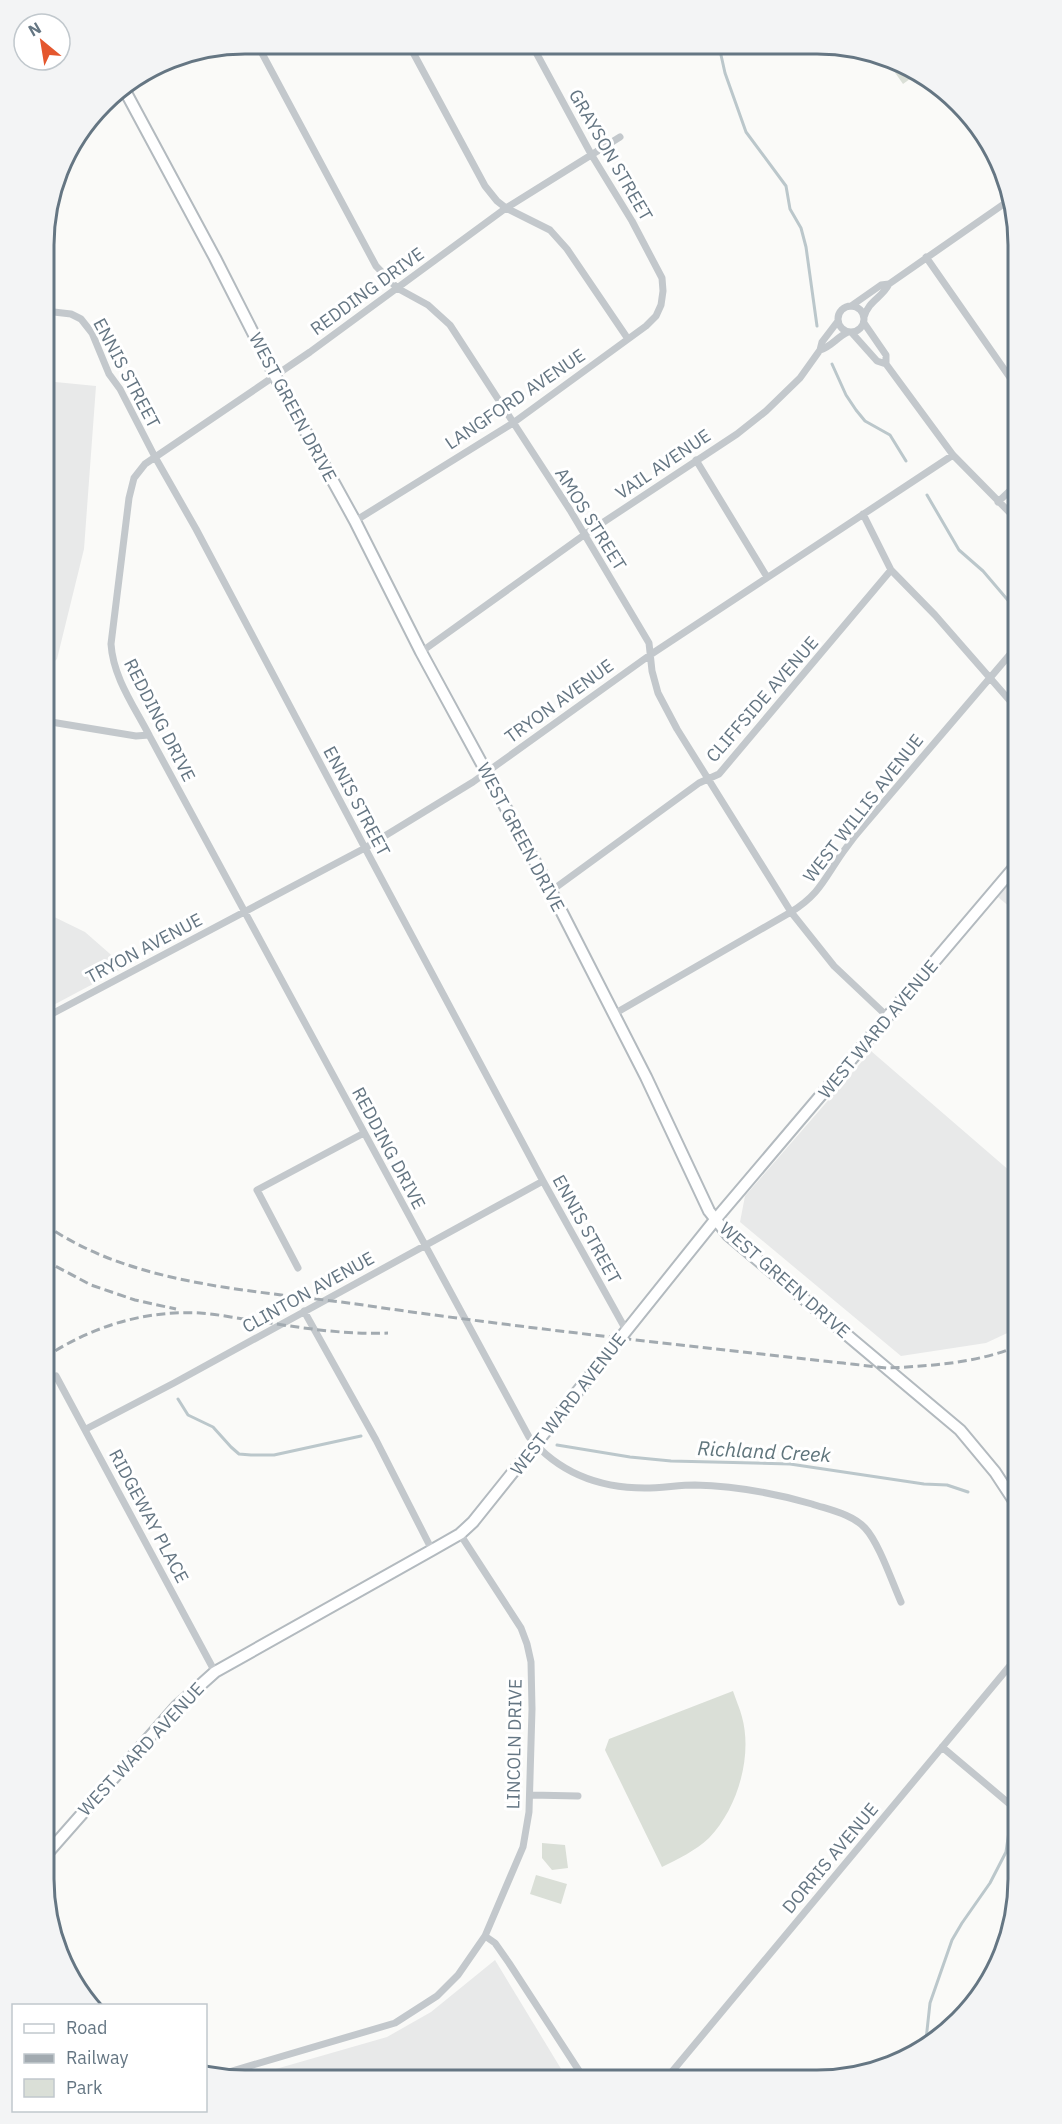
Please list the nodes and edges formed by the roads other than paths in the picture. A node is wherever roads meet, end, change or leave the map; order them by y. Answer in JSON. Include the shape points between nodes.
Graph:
{"nodes":[{"id":1,"x":261,"y":54,"type":"edge"},
{"id":2,"x":414,"y":54,"type":"edge"},
{"id":3,"x":537,"y":54,"type":"edge"},
{"id":4,"x":127,"y":95,"type":"edge"},
{"id":5,"x":620,"y":137,"type":"dead end"},
{"id":6,"x":591,"y":154,"type":"junction"},
{"id":7,"x":1003,"y":204,"type":"edge"},
{"id":8,"x":506,"y":208,"type":"junction"},
{"id":9,"x":926,"y":257,"type":"junction"},
{"id":10,"x":662,"y":280,"type":"joint"},
{"id":11,"x":889,"y":284,"type":"junction"},
{"id":12,"x":397,"y":288,"type":"junction"},
{"id":13,"x":851,"y":306,"type":"junction"},
{"id":14,"x":54,"y":312,"type":"edge"},
{"id":15,"x":864,"y":320,"type":"junction"},
{"id":16,"x":838,"y":321,"type":"junction"},
{"id":17,"x":850,"y":332,"type":"junction"},
{"id":18,"x":628,"y":339,"type":"junction"},
{"id":19,"x":820,"y":350,"type":"junction"},
{"id":20,"x":886,"y":364,"type":"junction"},
{"id":21,"x":1008,"y":375,"type":"edge"},
{"id":22,"x":275,"y":376,"type":"junction"},
{"id":23,"x":513,"y":423,"type":"junction"},
{"id":24,"x":953,"y":455,"type":"junction"},
{"id":25,"x":155,"y":457,"type":"junction"},
{"id":26,"x":696,"y":460,"type":"junction"},
{"id":27,"x":1008,"y":492,"type":"edge"},
{"id":28,"x":998,"y":502,"type":"junction"},
{"id":29,"x":1008,"y":512,"type":"edge"},
{"id":30,"x":863,"y":514,"type":"junction"},
{"id":31,"x":356,"y":521,"type":"junction"},
{"id":32,"x":584,"y":535,"type":"junction"},
{"id":33,"x":891,"y":570,"type":"junction"},
{"id":34,"x":767,"y":577,"type":"junction"},
{"id":35,"x":421,"y":652,"type":"junction"},
{"id":36,"x":650,"y":655,"type":"junction"},
{"id":37,"x":1008,"y":657,"type":"edge"},
{"id":38,"x":991,"y":677,"type":"junction"},
{"id":39,"x":1008,"y":698,"type":"edge"},
{"id":40,"x":54,"y":722,"type":"edge"},
{"id":41,"x":149,"y":735,"type":"junction"},
{"id":42,"x":486,"y":772,"type":"junction"},
{"id":43,"x":708,"y":779,"type":"junction"},
{"id":44,"x":365,"y":848,"type":"junction"},
{"id":45,"x":1008,"y":875,"type":"edge"},
{"id":46,"x":550,"y":891,"type":"junction"},
{"id":47,"x":244,"y":912,"type":"junction"},
{"id":48,"x":790,"y":912,"type":"junction"},
{"id":49,"x":54,"y":1013,"type":"edge"},
{"id":50,"x":614,"y":1014,"type":"junction"},
{"id":51,"x":888,"y":1017,"type":"junction"},
{"id":52,"x":364,"y":1133,"type":"junction"},
{"id":53,"x":543,"y":1181,"type":"junction"},
{"id":54,"x":715,"y":1220,"type":"junction"},
{"id":55,"x":425,"y":1245,"type":"junction"},
{"id":56,"x":298,"y":1268,"type":"dead end"},
{"id":57,"x":304,"y":1311,"type":"junction"},
{"id":58,"x":626,"y":1330,"type":"junction"},
{"id":59,"x":56,"y":1376,"type":"dead end"},
{"id":60,"x":86,"y":1429,"type":"junction"},
{"id":61,"x":535,"y":1445,"type":"junction"},
{"id":62,"x":1008,"y":1492,"type":"edge"},
{"id":63,"x":460,"y":1534,"type":"junction"},
{"id":64,"x":432,"y":1550,"type":"junction"},
{"id":65,"x":901,"y":1602,"type":"dead end"},
{"id":66,"x":1008,"y":1668,"type":"edge"},
{"id":67,"x":215,"y":1672,"type":"junction"},
{"id":68,"x":942,"y":1747,"type":"junction"},
{"id":69,"x":531,"y":1795,"type":"junction"},
{"id":70,"x":578,"y":1796,"type":"dead end"},
{"id":71,"x":1008,"y":1803,"type":"edge"},
{"id":72,"x":54,"y":1846,"type":"edge"},
{"id":73,"x":485,"y":1936,"type":"junction"},
{"id":74,"x":238,"y":2069,"type":"edge"},
{"id":75,"x":579,"y":2070,"type":"edge"},
{"id":76,"x":673,"y":2070,"type":"edge"}],
"edges":[{"from":1,"to":12,"type":"street","name":"AMOS STREET","via":[[360,239],[376,266]]},
{"from":2,"to":8,"type":"street","via":[[485,186]]},
{"from":3,"to":6,"type":"street","name":"GRAYSON STREET"},
{"from":4,"to":22,"type":"main road","name":"WEST GREEN DRIVE"},
{"from":5,"to":6,"type":"street","name":"REDDING DRIVE"},
{"from":6,"to":8,"type":"street","name":"REDDING DRIVE"},
{"from":6,"to":10,"type":"street","name":"GRAYSON STREET"},
{"from":7,"to":9,"type":"street"},
{"from":8,"to":12,"type":"street","name":"REDDING DRIVE"},
{"from":8,"to":18,"type":"street","via":[[550,230]]},
{"from":9,"to":11,"type":"street"},
{"from":9,"to":21,"type":"street"},
{"from":10,"to":18,"type":"street","name":"LANGFORD AVENUE","via":[[662,305],[656,316]]},
{"from":11,"to":13,"type":"street","via":[[881,285]]},
{"from":11,"to":15,"type":"street","via":[[871,303]]},
{"from":12,"to":22,"type":"street","name":"REDDING DRIVE"},
{"from":12,"to":23,"type":"street","name":"AMOS STREET","via":[[428,304],[450,325]]},
{"from":13,"to":15,"type":"street","via":[[860,309]]},
{"from":13,"to":16,"type":"street","via":[[842,309]]},
{"from":14,"to":25,"type":"street","name":"ENNIS STREET","via":[[71,314],[87,325]]},
{"from":15,"to":17,"type":"street","via":[[860,329]]},
{"from":15,"to":20,"type":"street","via":[[886,355]]},
{"from":16,"to":17,"type":"street","via":[[841,328]]},
{"from":16,"to":19,"type":"street","name":"VAIL AVENUE"},
{"from":17,"to":19,"type":"street","name":"VAIL AVENUE"},
{"from":17,"to":20,"type":"street","via":[[877,361]]},
{"from":18,"to":23,"type":"street","name":"LANGFORD AVENUE"},
{"from":19,"to":26,"type":"street","name":"VAIL AVENUE","via":[[800,378],[766,411]]},
{"from":20,"to":24,"type":"street"},
{"from":22,"to":25,"type":"street","name":"REDDING DRIVE"},
{"from":22,"to":31,"type":"main road","name":"WEST GREEN DRIVE"},
{"from":23,"to":31,"type":"street","name":"LANGFORD AVENUE"},
{"from":23,"to":32,"type":"street","name":"AMOS STREET"},
{"from":24,"to":28,"type":"street"},
{"from":24,"to":30,"type":"street","name":"TRYON AVENUE"},
{"from":25,"to":41,"type":"street","name":"REDDING DRIVE","via":[[145,464],[131,487],[111,644],[115,670]]},
{"from":25,"to":44,"type":"street","name":"ENNIS STREET"},
{"from":26,"to":32,"type":"street","name":"VAIL AVENUE"},
{"from":26,"to":34,"type":"street"},
{"from":27,"to":28,"type":"street"},
{"from":28,"to":29,"type":"street"},
{"from":30,"to":33,"type":"street"},
{"from":30,"to":34,"type":"street","name":"TRYON AVENUE"},
{"from":31,"to":35,"type":"main road","name":"WEST GREEN DRIVE"},
{"from":32,"to":35,"type":"street","name":"VAIL AVENUE"},
{"from":32,"to":36,"type":"street","name":"AMOS STREET","via":[[650,643]]},
{"from":33,"to":38,"type":"street"},
{"from":33,"to":43,"type":"street","name":"CLIFFSIDE AVENUE","via":[[719,774]]},
{"from":34,"to":36,"type":"street","name":"TRYON AVENUE"},
{"from":35,"to":42,"type":"main road","name":"WEST GREEN DRIVE"},
{"from":36,"to":42,"type":"street","name":"TRYON AVENUE"},
{"from":36,"to":43,"type":"street","name":"AMOS STREET","via":[[658,693]]},
{"from":37,"to":38,"type":"street","name":"WEST WILLIS AVENUE"},
{"from":38,"to":39,"type":"street"},
{"from":38,"to":48,"type":"street","name":"WEST WILLIS AVENUE","via":[[866,823],[822,886]]},
{"from":40,"to":41,"type":"street"},
{"from":41,"to":47,"type":"street","name":"REDDING DRIVE"},
{"from":42,"to":44,"type":"street","name":"TRYON AVENUE"},
{"from":42,"to":46,"type":"main road","name":"WEST GREEN DRIVE"},
{"from":43,"to":46,"type":"street","name":"CLIFFSIDE AVENUE"},
{"from":43,"to":48,"type":"street","name":"AMOS STREET"},
{"from":44,"to":47,"type":"street","name":"TRYON AVENUE"},
{"from":44,"to":53,"type":"street","name":"ENNIS STREET"},
{"from":45,"to":51,"type":"main road","name":"WEST WARD AVENUE"},
{"from":46,"to":50,"type":"main road","name":"WEST GREEN DRIVE"},
{"from":47,"to":49,"type":"street","name":"TRYON AVENUE"},
{"from":47,"to":52,"type":"street","name":"REDDING DRIVE"},
{"from":48,"to":50,"type":"street","name":"WEST WILLIS AVENUE"},
{"from":48,"to":51,"type":"street","name":"AMOS STREET","via":[[834,966]]},
{"from":50,"to":54,"type":"main road","name":"WEST GREEN DRIVE"},
{"from":51,"to":54,"type":"main road","name":"WEST WARD AVENUE"},
{"from":52,"to":55,"type":"street","name":"REDDING DRIVE"},
{"from":52,"to":56,"type":"street","via":[[257,1190]]},
{"from":53,"to":55,"type":"street","name":"CLINTON AVENUE"},
{"from":53,"to":58,"type":"street","name":"ENNIS STREET"},
{"from":54,"to":58,"type":"main road","name":"WEST WARD AVENUE"},
{"from":54,"to":62,"type":"main road","name":"WEST GREEN DRIVE","via":[[960,1430]]},
{"from":55,"to":57,"type":"street","name":"CLINTON AVENUE"},
{"from":55,"to":61,"type":"street","name":"REDDING DRIVE"},
{"from":57,"to":60,"type":"street","name":"CLINTON AVENUE"},
{"from":57,"to":64,"type":"street"},
{"from":58,"to":61,"type":"main road","name":"WEST WARD AVENUE"},
{"from":59,"to":60,"type":"street","name":"RIDGEWAY PLACE"},
{"from":60,"to":67,"type":"street","name":"RIDGEWAY PLACE"},
{"from":61,"to":63,"type":"main road","name":"WEST WARD AVENUE"},
{"from":61,"to":65,"type":"street","via":[[587,1480],[621,1487],[745,1488],[852,1518],[866,1528]]},
{"from":63,"to":64,"type":"main road","name":"WEST WARD AVENUE"},
{"from":63,"to":69,"type":"street","name":"LINCOLN DRIVE","via":[[521,1628],[527,1644],[531,1662]]},
{"from":64,"to":67,"type":"main road","name":"WEST WARD AVENUE"},
{"from":66,"to":68,"type":"street","name":"DORRIS AVENUE"},
{"from":67,"to":72,"type":"main road","name":"WEST WARD AVENUE","via":[[177,1706]]},
{"from":68,"to":71,"type":"street"},
{"from":68,"to":76,"type":"street","name":"DORRIS AVENUE"},
{"from":69,"to":70,"type":"street"},
{"from":69,"to":73,"type":"street","name":"LINCOLN DRIVE","via":[[523,1847]]},
{"from":73,"to":74,"type":"street","name":"LINCOLN DRIVE","via":[[458,1975],[436,1996],[395,2023]]},
{"from":73,"to":75,"type":"street","via":[[509,1963]]}]}
